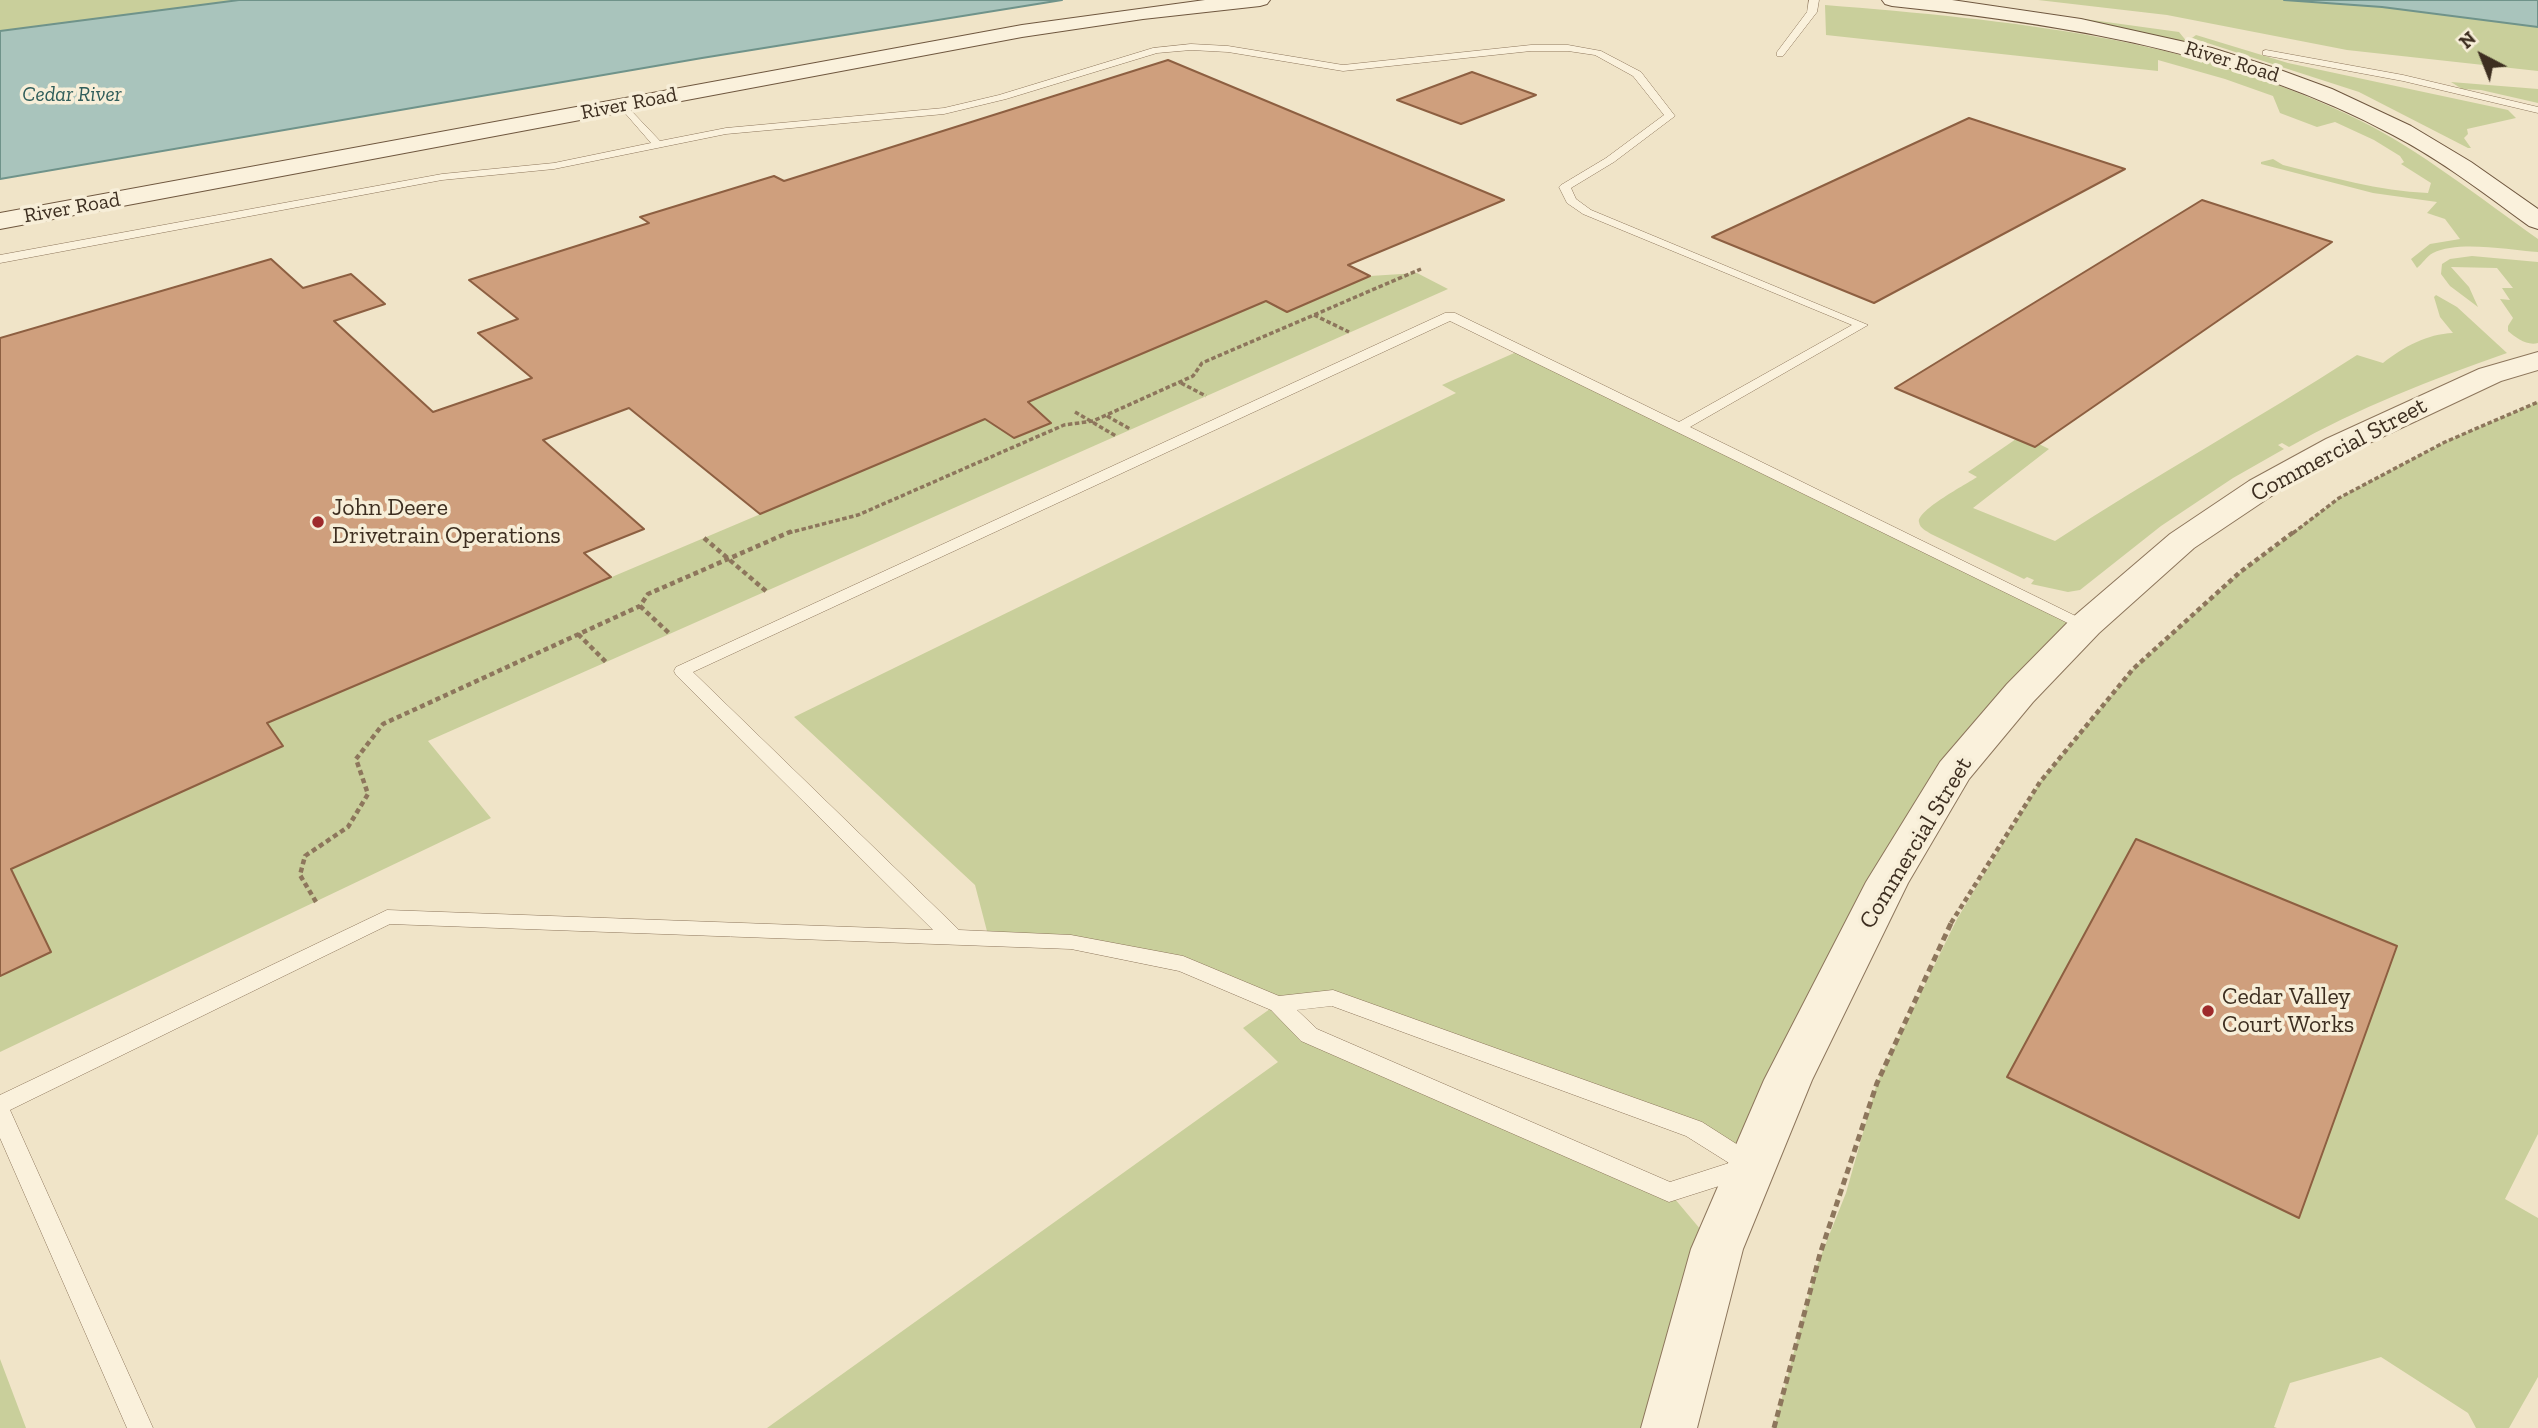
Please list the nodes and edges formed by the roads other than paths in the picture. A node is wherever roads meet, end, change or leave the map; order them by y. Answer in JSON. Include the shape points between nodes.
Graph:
{"nodes":[{"id":1,"x":1260,"y":0,"type":"edge"},
{"id":2,"x":1814,"y":0,"type":"edge"},
{"id":3,"x":1892,"y":0,"type":"edge"},
{"id":4,"x":2266,"y":53,"type":"dead end"},
{"id":5,"x":1780,"y":54,"type":"dead end"},
{"id":6,"x":623,"y":105,"type":"junction"},
{"id":7,"x":2538,"y":110,"type":"edge"},
{"id":8,"x":658,"y":145,"type":"junction"},
{"id":9,"x":0,"y":221,"type":"edge"},
{"id":10,"x":2538,"y":221,"type":"edge"},
{"id":11,"x":0,"y":259,"type":"edge"},
{"id":12,"x":2538,"y":361,"type":"edge"},
{"id":13,"x":1680,"y":427,"type":"junction"},
{"id":14,"x":2087,"y":625,"type":"junction"},
{"id":15,"x":953,"y":937,"type":"junction"},
{"id":16,"x":1278,"y":1004,"type":"junction"},
{"id":17,"x":0,"y":1105,"type":"edge"},
{"id":18,"x":0,"y":1113,"type":"edge"},
{"id":19,"x":1752,"y":1166,"type":"junction"},
{"id":20,"x":140,"y":1428,"type":"edge"},
{"id":21,"x":1669,"y":1428,"type":"edge"}],
"edges":[{"from":1,"to":6,"type":"main road","name":"River Road","via":[[1022,31]]},
{"from":2,"to":5,"type":"lane","via":[[1812,12]]},
{"from":3,"to":10,"type":"main road","name":"River Road","via":[[2137,35],[2305,85],[2385,121],[2460,165]]},
{"from":4,"to":7,"type":"lane","via":[[2403,78]]},
{"from":6,"to":8,"type":"lane"},
{"from":6,"to":9,"type":"main road","name":"River Road"},
{"from":8,"to":11,"type":"lane","via":[[554,166],[442,177]]},
{"from":8,"to":13,"type":"lane","via":[[726,131],[944,111],[1156,50],[1228,49],[1343,68],[1531,48],[1598,53],[1637,74],[1670,116],[1565,187],[1571,201],[1587,212],[1862,326]]},
{"from":12,"to":14,"type":"main road","name":"Commercial Street","via":[[2490,375],[2421,406],[2261,488],[2182,541]]},
{"from":13,"to":14,"type":"lane"},
{"from":13,"to":15,"type":"lane","via":[[1451,316],[682,671]]},
{"from":14,"to":19,"type":"main road","name":"Commercial Street","via":[[1954,771],[1887,882],[1788,1080]]},
{"from":15,"to":16,"type":"lane","via":[[1071,942],[1171,961]]},
{"from":15,"to":17,"type":"lane","via":[[387,917]]},
{"from":16,"to":19,"type":"lane","via":[[1333,999],[1694,1129]]},
{"from":16,"to":19,"type":"lane","via":[[1309,1035],[1669,1192]]},
{"from":18,"to":20,"type":"lane"},
{"from":19,"to":21,"type":"main road","name":"Commercial Street","via":[[1717,1249]]}]}
